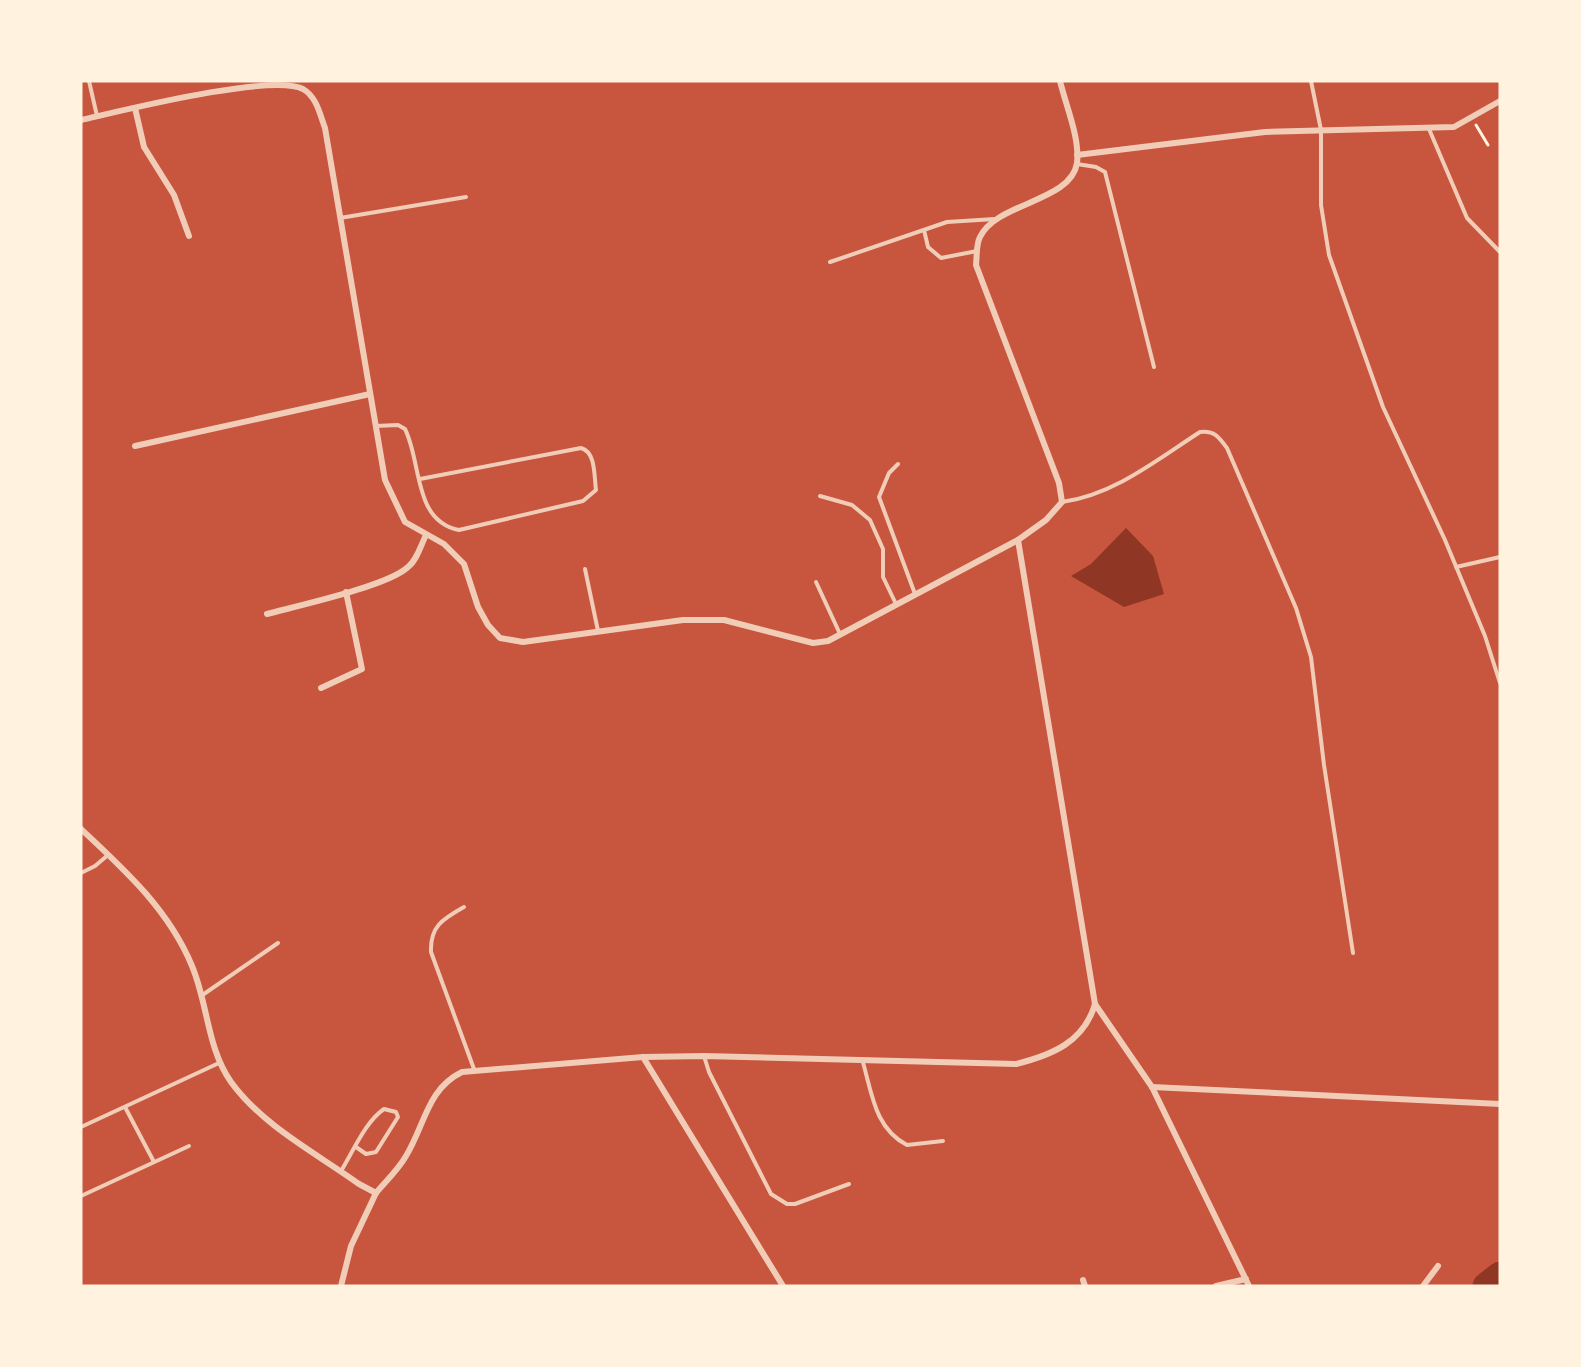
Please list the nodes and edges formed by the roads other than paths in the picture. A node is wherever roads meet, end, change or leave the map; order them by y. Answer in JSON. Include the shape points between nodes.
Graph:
{"nodes":[{"id":1,"x":88,"y":81,"type":"edge"},
{"id":2,"x":1060,"y":81,"type":"edge"},
{"id":3,"x":1311,"y":81,"type":"edge"},
{"id":4,"x":1500,"y":101,"type":"edge"},
{"id":5,"x":135,"y":108,"type":"junction"},
{"id":6,"x":97,"y":116,"type":"junction"},
{"id":7,"x":81,"y":120,"type":"edge"},
{"id":8,"x":1429,"y":129,"type":"junction"},
{"id":9,"x":1321,"y":130,"type":"junction"},
{"id":10,"x":1077,"y":155,"type":"junction"},
{"id":11,"x":1077,"y":164,"type":"junction"},
{"id":12,"x":466,"y":197,"type":"dead end"},
{"id":13,"x":340,"y":218,"type":"junction"},
{"id":14,"x":996,"y":219,"type":"junction"},
{"id":15,"x":924,"y":230,"type":"junction"},
{"id":16,"x":189,"y":236,"type":"dead end"},
{"id":17,"x":978,"y":251,"type":"junction"},
{"id":18,"x":1500,"y":252,"type":"edge"},
{"id":19,"x":830,"y":262,"type":"dead end"},
{"id":20,"x":1154,"y":367,"type":"dead end"},
{"id":21,"x":370,"y":394,"type":"junction"},
{"id":22,"x":375,"y":426,"type":"junction"},
{"id":23,"x":135,"y":446,"type":"dead end"},
{"id":24,"x":898,"y":464,"type":"dead end"},
{"id":25,"x":420,"y":478,"type":"junction"},
{"id":26,"x":820,"y":496,"type":"dead end"},
{"id":27,"x":1062,"y":502,"type":"junction"},
{"id":28,"x":426,"y":535,"type":"junction"},
{"id":29,"x":1018,"y":540,"type":"junction"},
{"id":30,"x":1500,"y":557,"type":"edge"},
{"id":31,"x":1456,"y":567,"type":"junction"},
{"id":32,"x":585,"y":569,"type":"dead end"},
{"id":33,"x":816,"y":582,"type":"dead end"},
{"id":34,"x":346,"y":592,"type":"junction"},
{"id":35,"x":915,"y":594,"type":"junction"},
{"id":36,"x":896,"y":604,"type":"junction"},
{"id":37,"x":267,"y":614,"type":"dead end"},
{"id":38,"x":598,"y":631,"type":"junction"},
{"id":39,"x":840,"y":634,"type":"junction"},
{"id":40,"x":1500,"y":683,"type":"edge"},
{"id":41,"x":321,"y":688,"type":"dead end"},
{"id":42,"x":81,"y":829,"type":"edge"},
{"id":43,"x":108,"y":855,"type":"junction"},
{"id":44,"x":81,"y":873,"type":"edge"},
{"id":45,"x":464,"y":907,"type":"dead end"},
{"id":46,"x":278,"y":943,"type":"dead end"},
{"id":47,"x":1353,"y":953,"type":"dead end"},
{"id":48,"x":200,"y":996,"type":"junction"},
{"id":49,"x":1095,"y":1004,"type":"junction"},
{"id":50,"x":704,"y":1056,"type":"junction"},
{"id":51,"x":643,"y":1057,"type":"junction"},
{"id":52,"x":862,"y":1059,"type":"junction"},
{"id":53,"x":219,"y":1063,"type":"junction"},
{"id":54,"x":474,"y":1069,"type":"junction"},
{"id":55,"x":1152,"y":1087,"type":"junction"},
{"id":56,"x":1500,"y":1104,"type":"edge"},
{"id":57,"x":125,"y":1107,"type":"junction"},
{"id":58,"x":81,"y":1127,"type":"edge"},
{"id":59,"x":943,"y":1141,"type":"dead end"},
{"id":60,"x":189,"y":1146,"type":"dead end"},
{"id":61,"x":356,"y":1147,"type":"junction"},
{"id":62,"x":154,"y":1162,"type":"junction"},
{"id":63,"x":341,"y":1171,"type":"junction"},
{"id":64,"x":849,"y":1184,"type":"dead end"},
{"id":65,"x":376,"y":1193,"type":"junction"},
{"id":66,"x":81,"y":1196,"type":"edge"},
{"id":67,"x":1438,"y":1266,"type":"dead end"},
{"id":68,"x":1246,"y":1279,"type":"junction"},
{"id":69,"x":341,"y":1286,"type":"edge"},
{"id":70,"x":783,"y":1286,"type":"edge"},
{"id":71,"x":1216,"y":1286,"type":"edge"},
{"id":72,"x":1249,"y":1286,"type":"edge"},
{"id":73,"x":1422,"y":1286,"type":"edge"}],
"edges":[{"from":1,"to":6,"type":"lane"},
{"from":2,"to":10,"type":"street"},
{"from":3,"to":9,"type":"lane"},
{"from":4,"to":8,"type":"street","via":[[1454,127]]},
{"from":5,"to":6,"type":"street"},
{"from":5,"to":13,"type":"street","via":[[245,87],[282,85],[303,89],[316,103],[325,128]]},
{"from":5,"to":16,"type":"street","via":[[144,147],[174,195]]},
{"from":6,"to":7,"type":"street"},
{"from":8,"to":9,"type":"street"},
{"from":8,"to":18,"type":"lane","via":[[1467,218]]},
{"from":9,"to":10,"type":"street","via":[[1265,132]]},
{"from":9,"to":31,"type":"lane","via":[[1321,205],[1329,255],[1383,407]]},
{"from":10,"to":11,"type":"street"},
{"from":11,"to":14,"type":"street","via":[[1059,188]]},
{"from":11,"to":20,"type":"lane","via":[[1105,172]]},
{"from":12,"to":13,"type":"lane"},
{"from":13,"to":21,"type":"street"},
{"from":14,"to":15,"type":"lane","via":[[947,222]]},
{"from":14,"to":17,"type":"street","via":[[980,237]]},
{"from":15,"to":17,"type":"lane","via":[[928,247],[941,258]]},
{"from":15,"to":19,"type":"lane"},
{"from":17,"to":27,"type":"street","via":[[976,265],[1059,483]]},
{"from":21,"to":22,"type":"street"},
{"from":21,"to":23,"type":"street"},
{"from":22,"to":25,"type":"lane","via":[[398,425],[405,429]]},
{"from":22,"to":28,"type":"street","via":[[385,480],[394,502],[405,522]]},
{"from":24,"to":35,"type":"lane","via":[[889,473],[879,497]]},
{"from":25,"to":25,"type":"lane","via":[[581,448],[591,455],[597,490],[583,501],[459,531],[434,518],[426,505]]},
{"from":26,"to":36,"type":"lane","via":[[852,506],[870,520],[883,549],[883,577]]},
{"from":27,"to":29,"type":"street","via":[[1046,520]]},
{"from":27,"to":47,"type":"lane","via":[[1080,500],[1120,483],[1200,432],[1217,435],[1227,448],[1296,608],[1311,657]]},
{"from":28,"to":34,"type":"street","via":[[410,566]]},
{"from":28,"to":38,"type":"street","via":[[444,544],[464,564],[478,607],[500,638],[523,642]]},
{"from":29,"to":35,"type":"street"},
{"from":29,"to":49,"type":"street"},
{"from":30,"to":31,"type":"lane"},
{"from":31,"to":40,"type":"lane"},
{"from":32,"to":38,"type":"lane"},
{"from":33,"to":39,"type":"lane"},
{"from":34,"to":37,"type":"street"},
{"from":34,"to":41,"type":"street","via":[[362,669]]},
{"from":35,"to":36,"type":"street"},
{"from":36,"to":39,"type":"street"},
{"from":38,"to":39,"type":"street","via":[[683,620],[724,620],[813,643]]},
{"from":42,"to":43,"type":"street"},
{"from":43,"to":44,"type":"lane"},
{"from":43,"to":48,"type":"street","via":[[141,886],[172,931],[192,966]]},
{"from":45,"to":54,"type":"lane","via":[[440,921],[433,930],[430,952]]},
{"from":46,"to":48,"type":"lane"},
{"from":48,"to":53,"type":"street"},
{"from":49,"to":52,"type":"street","via":[[1090,1022],[1074,1038],[1055,1052],[1016,1064]]},
{"from":49,"to":55,"type":"street"},
{"from":50,"to":51,"type":"street"},
{"from":50,"to":52,"type":"street"},
{"from":50,"to":64,"type":"lane","via":[[771,1194],[787,1204],[795,1204]]},
{"from":51,"to":54,"type":"street"},
{"from":51,"to":70,"type":"street"},
{"from":52,"to":59,"type":"lane","via":[[887,1132],[907,1145]]},
{"from":53,"to":57,"type":"lane"},
{"from":53,"to":63,"type":"street","via":[[253,1110]]},
{"from":54,"to":65,"type":"street","via":[[446,1079],[406,1157]]},
{"from":55,"to":56,"type":"street"},
{"from":55,"to":68,"type":"street"},
{"from":57,"to":58,"type":"lane"},
{"from":57,"to":62,"type":"lane"},
{"from":60,"to":62,"type":"lane"},
{"from":61,"to":61,"type":"lane","via":[[376,1114],[384,1109],[396,1112],[398,1117],[376,1152],[366,1154]]},
{"from":61,"to":63,"type":"lane"},
{"from":62,"to":66,"type":"lane"},
{"from":63,"to":65,"type":"street"},
{"from":65,"to":69,"type":"street","via":[[351,1246]]},
{"from":67,"to":73,"type":"street"},
{"from":68,"to":71,"type":"street"},
{"from":68,"to":72,"type":"street"}]}
